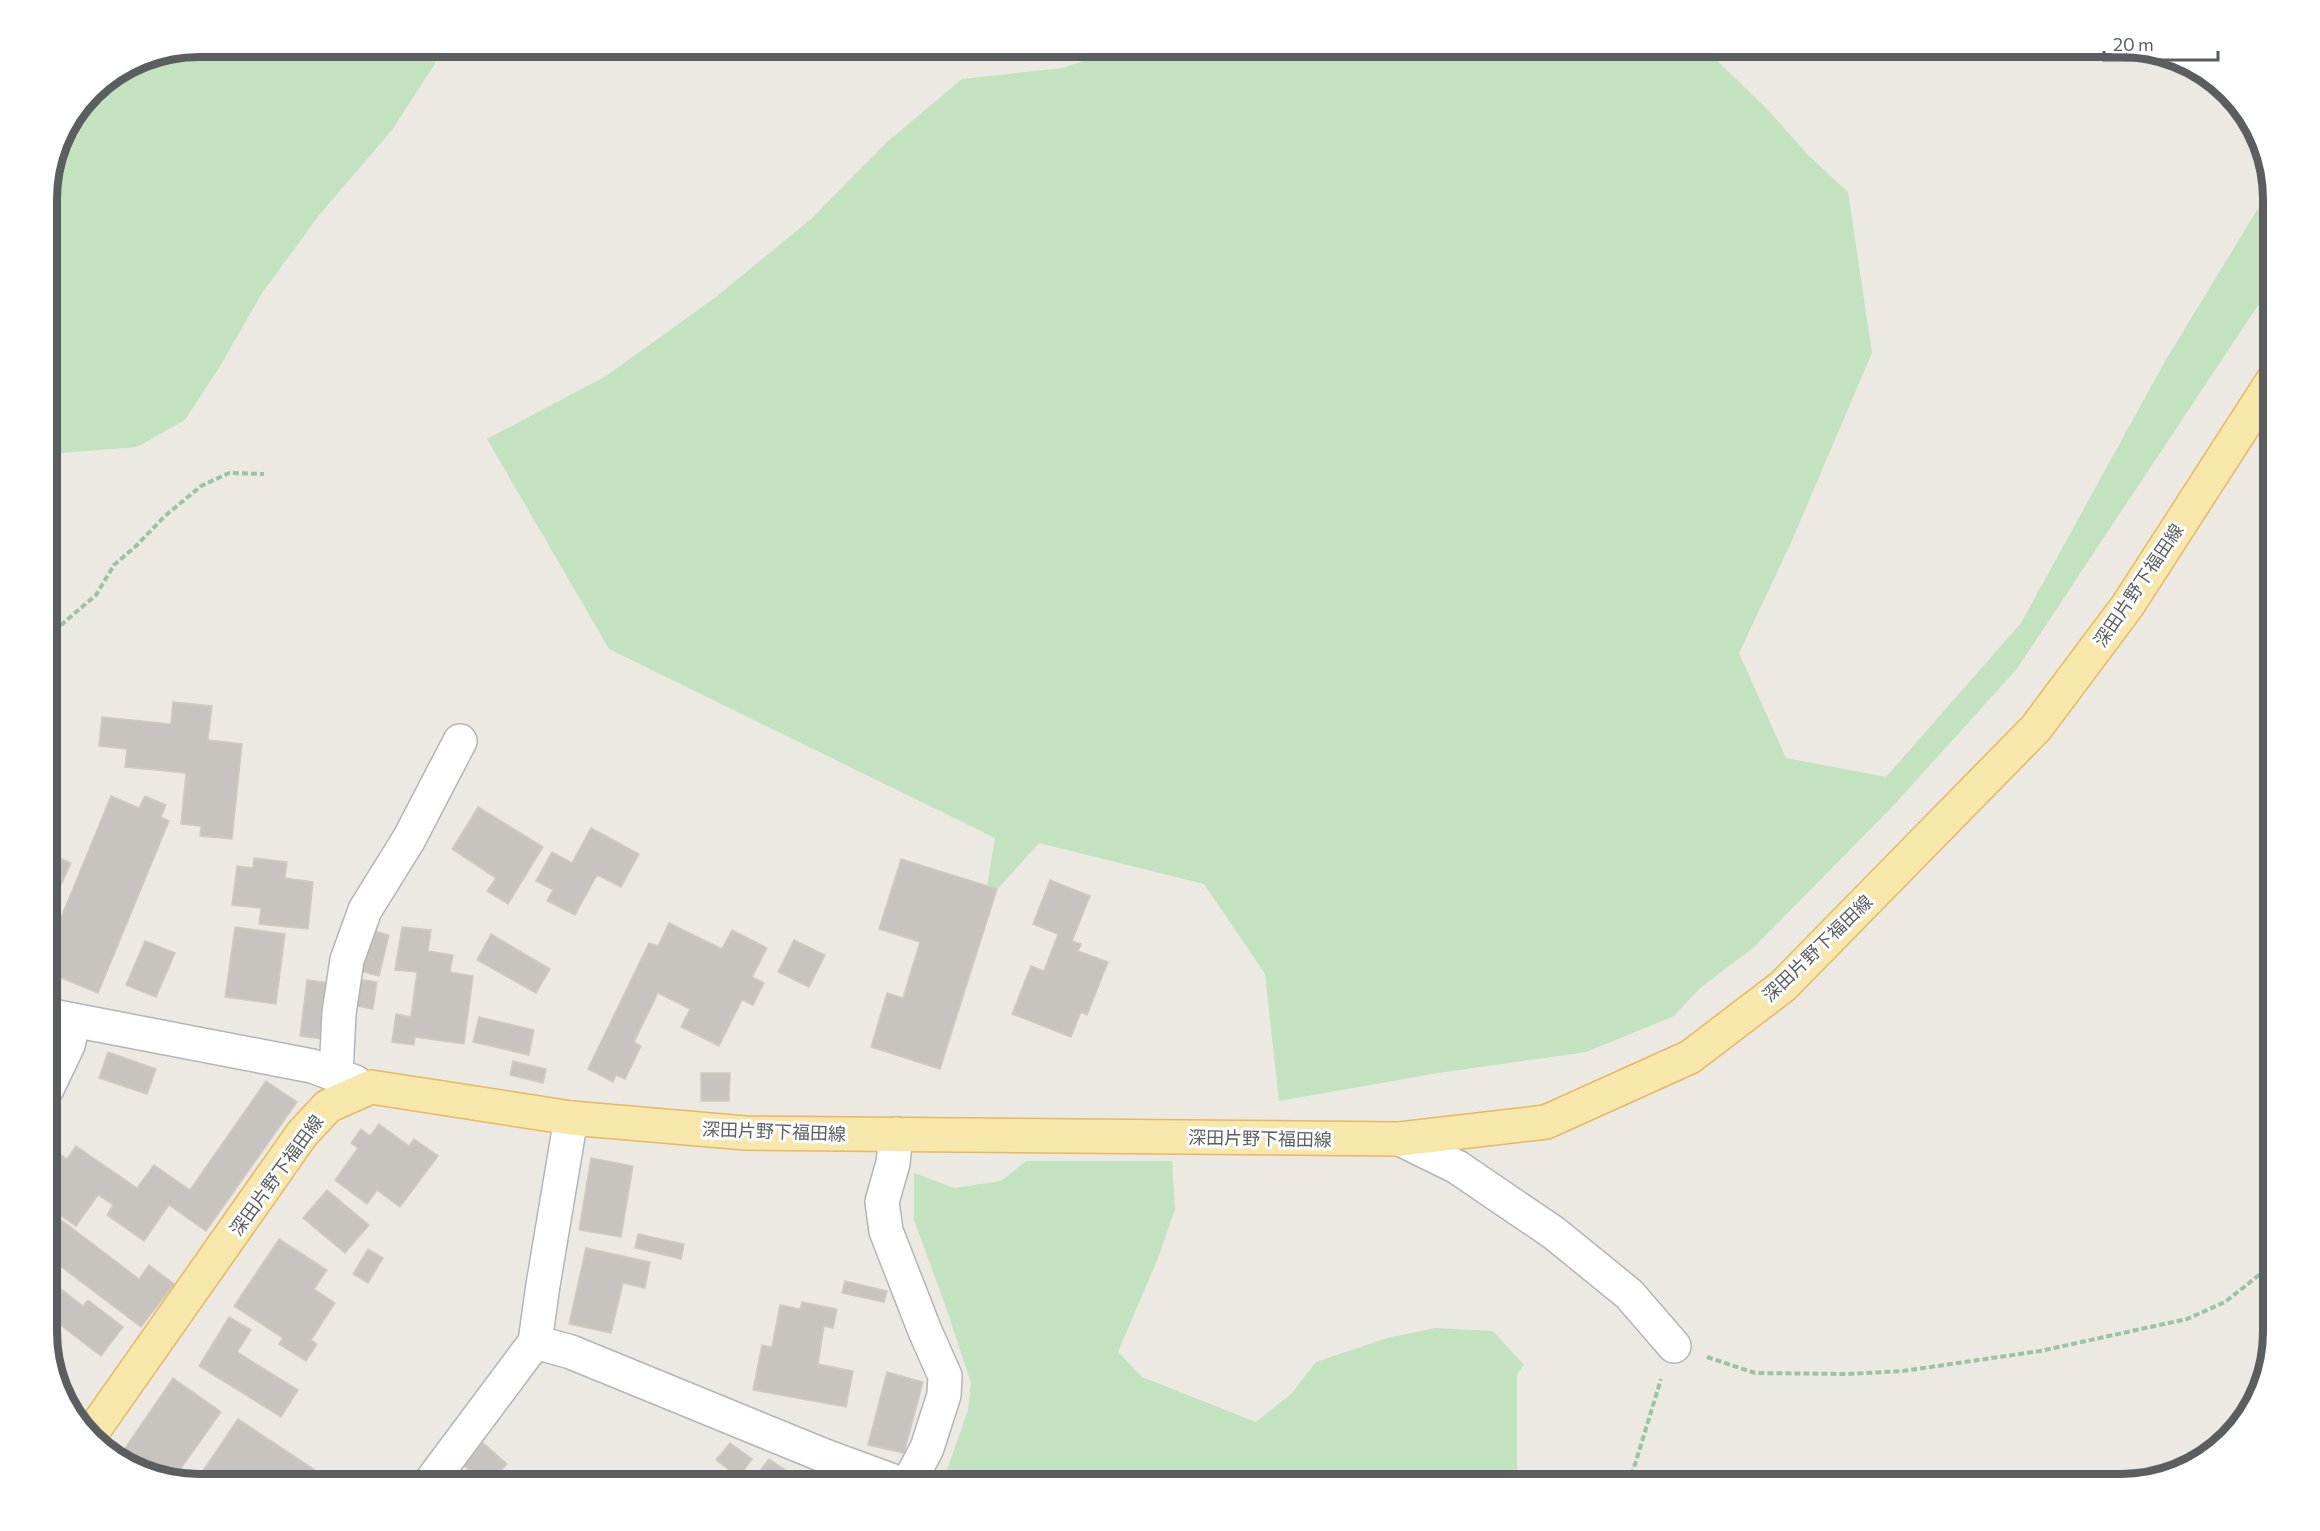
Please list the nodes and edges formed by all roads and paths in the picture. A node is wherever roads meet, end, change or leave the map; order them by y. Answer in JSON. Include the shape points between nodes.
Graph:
{"nodes":[{"id":1,"x":2263,"y":397,"type":"edge"},
{"id":2,"x":264,"y":474,"type":"dead end"},
{"id":3,"x":57,"y":628,"type":"edge"},
{"id":4,"x":460,"y":741,"type":"dead end"},
{"id":5,"x":60,"y":1017,"type":"edge"},
{"id":6,"x":57,"y":1068,"type":"edge"},
{"id":7,"x":336,"y":1075,"type":"junction"},
{"id":8,"x":371,"y":1088,"type":"junction"},
{"id":9,"x":571,"y":1118,"type":"junction"},
{"id":10,"x":896,"y":1134,"type":"junction"},
{"id":11,"x":1400,"y":1139,"type":"junction"},
{"id":12,"x":2263,"y":1273,"type":"edge"},
{"id":13,"x":535,"y":1342,"type":"junction"},
{"id":14,"x":1674,"y":1346,"type":"junction"},
{"id":15,"x":95,"y":1428,"type":"edge"},
{"id":16,"x":437,"y":1474,"type":"edge"},
{"id":17,"x":872,"y":1474,"type":"edge"},
{"id":18,"x":914,"y":1474,"type":"edge"},
{"id":19,"x":1632,"y":1474,"type":"edge"}],
"edges":[{"from":1,"to":11,"type":"main road","name":"深田片野下福田線","via":[[2128,605],[2036,728],[1783,986],[1689,1057],[1546,1122]]},
{"from":2,"to":3,"type":"path","via":[[229,473],[201,486],[114,565],[96,595]]},
{"from":4,"to":7,"type":"street","via":[[409,839],[365,910],[347,960]]},
{"from":5,"to":6,"type":"street","via":[[68,1045]]},
{"from":5,"to":7,"type":"street","via":[[312,1066]]},
{"from":7,"to":8,"type":"street"},
{"from":8,"to":9,"type":"main road","name":"深田片野下福田線"},
{"from":8,"to":15,"type":"main road","name":"深田片野下福田線","via":[[328,1106],[302,1134]]},
{"from":9,"to":10,"type":"main road","name":"深田片野下福田線","via":[[745,1132]]},
{"from":9,"to":13,"type":"street"},
{"from":10,"to":11,"type":"main road","name":"深田片野下福田線"},
{"from":10,"to":18,"type":"street","via":[[882,1202],[886,1231],[945,1376],[944,1395],[927,1448]]},
{"from":11,"to":14,"type":"street","via":[[1457,1167],[1554,1233],[1629,1294]]},
{"from":12,"to":14,"type":"path","via":[[2225,1302],[2187,1319],[2040,1351],[1903,1371],[1755,1373]]},
{"from":13,"to":16,"type":"street"},
{"from":13,"to":17,"type":"street","via":[[571,1352]]},
{"from":14,"to":19,"type":"path"}]}
